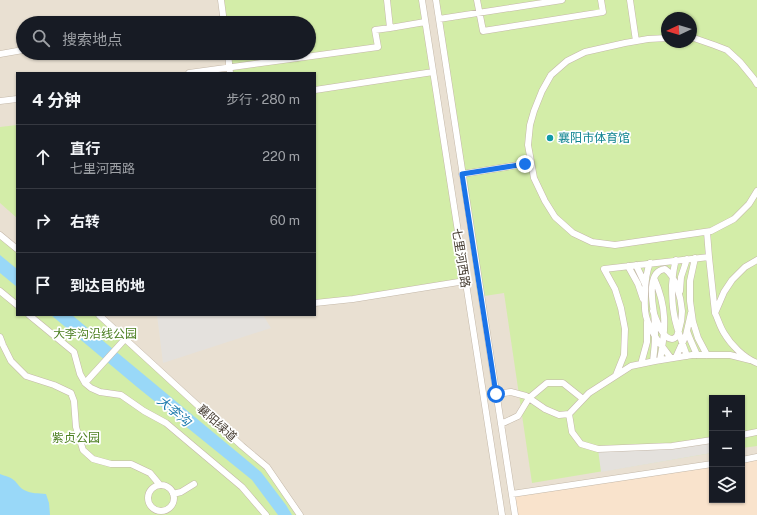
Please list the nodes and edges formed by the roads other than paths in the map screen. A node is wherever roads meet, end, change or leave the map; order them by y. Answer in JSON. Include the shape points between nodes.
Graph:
{"nodes":[{"id":1,"x":222,"y":0,"type":"edge"},
{"id":2,"x":387,"y":0,"type":"edge"},
{"id":3,"x":422,"y":0,"type":"edge"},
{"id":4,"x":436,"y":0,"type":"edge"},
{"id":5,"x":477,"y":0,"type":"edge"},
{"id":6,"x":562,"y":0,"type":"edge"},
{"id":7,"x":601,"y":0,"type":"edge"},
{"id":8,"x":630,"y":0,"type":"edge"},
{"id":9,"x":480,"y":13,"type":"junction"},
{"id":10,"x":223,"y":16,"type":"edge"},
{"id":11,"x":439,"y":19,"type":"junction"},
{"id":12,"x":425,"y":22,"type":"junction"},
{"id":13,"x":390,"y":28,"type":"junction"},
{"id":14,"x":661,"y":38,"type":"edge"},
{"id":15,"x":697,"y":39,"type":"edge"},
{"id":16,"x":636,"y":41,"type":"junction"},
{"id":17,"x":16,"y":51,"type":"edge"},
{"id":18,"x":0,"y":54,"type":"edge"},
{"id":19,"x":316,"y":57,"type":"edge"},
{"id":20,"x":229,"y":60,"type":"edge"},
{"id":21,"x":294,"y":60,"type":"edge"},
{"id":22,"x":230,"y":70,"type":"edge"},
{"id":23,"x":203,"y":72,"type":"edge"},
{"id":24,"x":433,"y":72,"type":"junction"},
{"id":25,"x":757,"y":84,"type":"edge"},
{"id":26,"x":316,"y":90,"type":"edge"},
{"id":27,"x":16,"y":99,"type":"edge"},
{"id":28,"x":0,"y":101,"type":"edge"},
{"id":29,"x":531,"y":163,"type":"junction"},
{"id":30,"x":462,"y":174,"type":"junction"},
{"id":31,"x":757,"y":191,"type":"edge"},
{"id":32,"x":707,"y":232,"type":"junction"},
{"id":33,"x":0,"y":235,"type":"edge"},
{"id":34,"x":16,"y":248,"type":"edge"},
{"id":35,"x":709,"y":257,"type":"junction"},
{"id":36,"x":695,"y":258,"type":"junction"},
{"id":37,"x":687,"y":259,"type":"junction"},
{"id":38,"x":757,"y":260,"type":"edge"},
{"id":39,"x":674,"y":262,"type":"junction"},
{"id":40,"x":636,"y":265,"type":"junction"},
{"id":41,"x":648,"y":265,"type":"junction"},
{"id":42,"x":628,"y":266,"type":"junction"},
{"id":43,"x":673,"y":276,"type":"junction"},
{"id":44,"x":681,"y":277,"type":"junction"},
{"id":45,"x":654,"y":278,"type":"junction"},
{"id":46,"x":465,"y":281,"type":"junction"},
{"id":47,"x":645,"y":284,"type":"junction"},
{"id":48,"x":0,"y":291,"type":"edge"},
{"id":49,"x":690,"y":301,"type":"junction"},
{"id":50,"x":652,"y":302,"type":"junction"},
{"id":51,"x":316,"y":303,"type":"edge"},
{"id":52,"x":681,"y":303,"type":"junction"},
{"id":53,"x":16,"y":304,"type":"edge"},
{"id":54,"x":645,"y":308,"type":"junction"},
{"id":55,"x":691,"y":310,"type":"junction"},
{"id":56,"x":653,"y":311,"type":"junction"},
{"id":57,"x":682,"y":312,"type":"junction"},
{"id":58,"x":715,"y":313,"type":"junction"},
{"id":59,"x":30,"y":316,"type":"edge"},
{"id":60,"x":100,"y":316,"type":"edge"},
{"id":61,"x":646,"y":317,"type":"junction"},
{"id":62,"x":687,"y":331,"type":"junction"},
{"id":63,"x":678,"y":332,"type":"junction"},
{"id":64,"x":664,"y":334,"type":"junction"},
{"id":65,"x":655,"y":336,"type":"junction"},
{"id":66,"x":0,"y":337,"type":"edge"},
{"id":67,"x":123,"y":340,"type":"junction"},
{"id":68,"x":683,"y":343,"type":"junction"},
{"id":69,"x":662,"y":347,"type":"junction"},
{"id":70,"x":697,"y":355,"type":"junction"},
{"id":71,"x":707,"y":355,"type":"junction"},
{"id":72,"x":687,"y":356,"type":"junction"},
{"id":73,"x":674,"y":358,"type":"junction"},
{"id":74,"x":750,"y":360,"type":"junction"},
{"id":75,"x":656,"y":361,"type":"junction"},
{"id":76,"x":757,"y":363,"type":"edge"},
{"id":77,"x":641,"y":364,"type":"junction"},
{"id":78,"x":616,"y":375,"type":"junction"},
{"id":79,"x":85,"y":383,"type":"junction"},
{"id":80,"x":496,"y":394,"type":"junction"},
{"id":81,"x":528,"y":398,"type":"junction"},
{"id":82,"x":583,"y":399,"type":"junction"},
{"id":83,"x":569,"y":414,"type":"junction"},
{"id":84,"x":501,"y":424,"type":"junction"},
{"id":85,"x":757,"y":432,"type":"edge"},
{"id":86,"x":745,"y":434,"type":"edge"},
{"id":87,"x":709,"y":440,"type":"edge"},
{"id":88,"x":757,"y":457,"type":"edge"},
{"id":89,"x":745,"y":459,"type":"edge"},
{"id":90,"x":709,"y":464,"type":"edge"},
{"id":91,"x":194,"y":484,"type":"dead end"},
{"id":92,"x":160,"y":485,"type":"junction"},
{"id":93,"x":173,"y":494,"type":"junction"},
{"id":94,"x":512,"y":494,"type":"junction"},
{"id":95,"x":168,"y":509,"type":"junction"},
{"id":96,"x":164,"y":515,"type":"edge"},
{"id":97,"x":266,"y":515,"type":"edge"},
{"id":98,"x":300,"y":515,"type":"edge"},
{"id":99,"x":502,"y":515,"type":"edge"},
{"id":100,"x":515,"y":515,"type":"edge"}],
"edges":[{"from":1,"to":10,"type":"street"},
{"from":2,"to":13,"type":"street"},
{"from":3,"to":12,"type":"street","name":"七里河西路"},
{"from":4,"to":11,"type":"street","name":"七里河西路"},
{"from":5,"to":9,"type":"street"},
{"from":6,"to":9,"type":"street"},
{"from":7,"to":9,"type":"street","via":[[603,12],[483,31]]},
{"from":8,"to":16,"type":"street"},
{"from":9,"to":11,"type":"street"},
{"from":11,"to":30,"type":"street","name":"七里河西路"},
{"from":12,"to":13,"type":"street"},
{"from":12,"to":24,"type":"street","name":"七里河西路"},
{"from":13,"to":19,"type":"street","via":[[375,30],[378,47]]},
{"from":14,"to":16,"type":"street"},
{"from":15,"to":25,"type":"street","via":[[727,50]]},
{"from":16,"to":29,"type":"street","via":[[585,52],[567,61],[551,75],[542,91],[530,125],[528,145]]},
{"from":17,"to":18,"type":"street"},
{"from":20,"to":22,"type":"street"},
{"from":21,"to":22,"type":"street"},
{"from":22,"to":23,"type":"street"},
{"from":24,"to":26,"type":"street"},
{"from":24,"to":46,"type":"street","name":"七里河西路"},
{"from":27,"to":28,"type":"street"},
{"from":29,"to":30,"type":"street"},
{"from":29,"to":32,"type":"street","via":[[534,178],[555,217],[573,233],[592,242],[615,245]]},
{"from":30,"to":80,"type":"street","name":"七里河西路"},
{"from":31,"to":32,"type":"street","via":[[749,204],[734,219]]},
{"from":32,"to":35,"type":"street"},
{"from":33,"to":34,"type":"street"},
{"from":35,"to":36,"type":"street"},
{"from":35,"to":58,"type":"street"},
{"from":36,"to":37,"type":"street"},
{"from":36,"to":49,"type":"street","via":[[690,281]]},
{"from":37,"to":39,"type":"street"},
{"from":37,"to":44,"type":"street"},
{"from":38,"to":58,"type":"street","via":[[745,267],[732,280]]},
{"from":39,"to":41,"type":"street"},
{"from":39,"to":43,"type":"street"},
{"from":39,"to":44,"type":"street"},
{"from":40,"to":41,"type":"street"},
{"from":40,"to":42,"type":"street"},
{"from":40,"to":47,"type":"street"},
{"from":41,"to":45,"type":"street"},
{"from":41,"to":47,"type":"street"},
{"from":42,"to":54,"type":"street","via":[[638,284]]},
{"from":42,"to":78,"type":"street","via":[[604,269],[615,289],[625,329],[624,355]]},
{"from":43,"to":45,"type":"street","via":[[665,269],[659,270]]},
{"from":43,"to":52,"type":"street"},
{"from":43,"to":63,"type":"street","via":[[672,301]]},
{"from":44,"to":49,"type":"street"},
{"from":44,"to":52,"type":"street"},
{"from":45,"to":50,"type":"street"},
{"from":45,"to":64,"type":"street","via":[[663,304]]},
{"from":46,"to":51,"type":"street"},
{"from":46,"to":99,"type":"street","name":"七里河西路"},
{"from":47,"to":50,"type":"street"},
{"from":47,"to":54,"type":"street"},
{"from":48,"to":53,"type":"street"},
{"from":49,"to":55,"type":"street"},
{"from":50,"to":56,"type":"street"},
{"from":52,"to":57,"type":"street"},
{"from":54,"to":61,"type":"street"},
{"from":55,"to":62,"type":"street"},
{"from":55,"to":71,"type":"street","via":[[698,338]]},
{"from":56,"to":64,"type":"street"},
{"from":56,"to":65,"type":"street"},
{"from":57,"to":62,"type":"street"},
{"from":57,"to":63,"type":"street"},
{"from":58,"to":74,"type":"street","via":[[724,333],[736,349]]},
{"from":59,"to":79,"type":"street","via":[[74,352]]},
{"from":60,"to":67,"type":"street","name":"襄阳绿道"},
{"from":61,"to":65,"type":"street"},
{"from":61,"to":77,"type":"street","via":[[647,342]]},
{"from":62,"to":68,"type":"street"},
{"from":62,"to":70,"type":"street"},
{"from":63,"to":64,"type":"street","via":[[677,336],[670,339]]},
{"from":63,"to":68,"type":"street"},
{"from":64,"to":69,"type":"street"},
{"from":65,"to":69,"type":"street"},
{"from":65,"to":75,"type":"street"},
{"from":66,"to":92,"type":"street","via":[[11,361],[26,376],[71,393],[76,427],[83,450],[94,459],[111,464],[130,464],[150,473]]},
{"from":67,"to":79,"type":"street"},
{"from":67,"to":98,"type":"street","name":"襄阳绿道","via":[[267,467]]},
{"from":68,"to":72,"type":"street"},
{"from":68,"to":73,"type":"street"},
{"from":69,"to":73,"type":"street"},
{"from":69,"to":75,"type":"street"},
{"from":70,"to":71,"type":"street"},
{"from":70,"to":72,"type":"street"},
{"from":71,"to":74,"type":"street","via":[[730,355]]},
{"from":72,"to":73,"type":"street"},
{"from":73,"to":75,"type":"street"},
{"from":74,"to":76,"type":"street"},
{"from":75,"to":77,"type":"street"},
{"from":77,"to":78,"type":"street","via":[[631,366]]},
{"from":78,"to":82,"type":"street"},
{"from":79,"to":97,"type":"street","via":[[100,392],[121,395],[166,423],[242,487]]},
{"from":80,"to":81,"type":"street","via":[[510,392]]},
{"from":80,"to":84,"type":"street","name":"七里河西路"},
{"from":81,"to":82,"type":"street","via":[[547,383],[563,383]]},
{"from":81,"to":83,"type":"street","via":[[559,415]]},
{"from":81,"to":84,"type":"street","via":[[518,416]]},
{"from":82,"to":83,"type":"street"},
{"from":83,"to":87,"type":"street","via":[[572,432],[581,444],[598,449],[672,446]]},
{"from":84,"to":94,"type":"street","name":"七里河西路"},
{"from":85,"to":86,"type":"street"},
{"from":88,"to":89,"type":"street"},
{"from":90,"to":94,"type":"street"},
{"from":91,"to":93,"type":"street"},
{"from":92,"to":93,"type":"street","via":[[168,487]]},
{"from":92,"to":95,"type":"street","via":[[150,491],[149,504],[155,510]]},
{"from":93,"to":95,"type":"street","via":[[173,503]]},
{"from":94,"to":100,"type":"street","name":"七里河西路"},
{"from":95,"to":96,"type":"street"}]}
